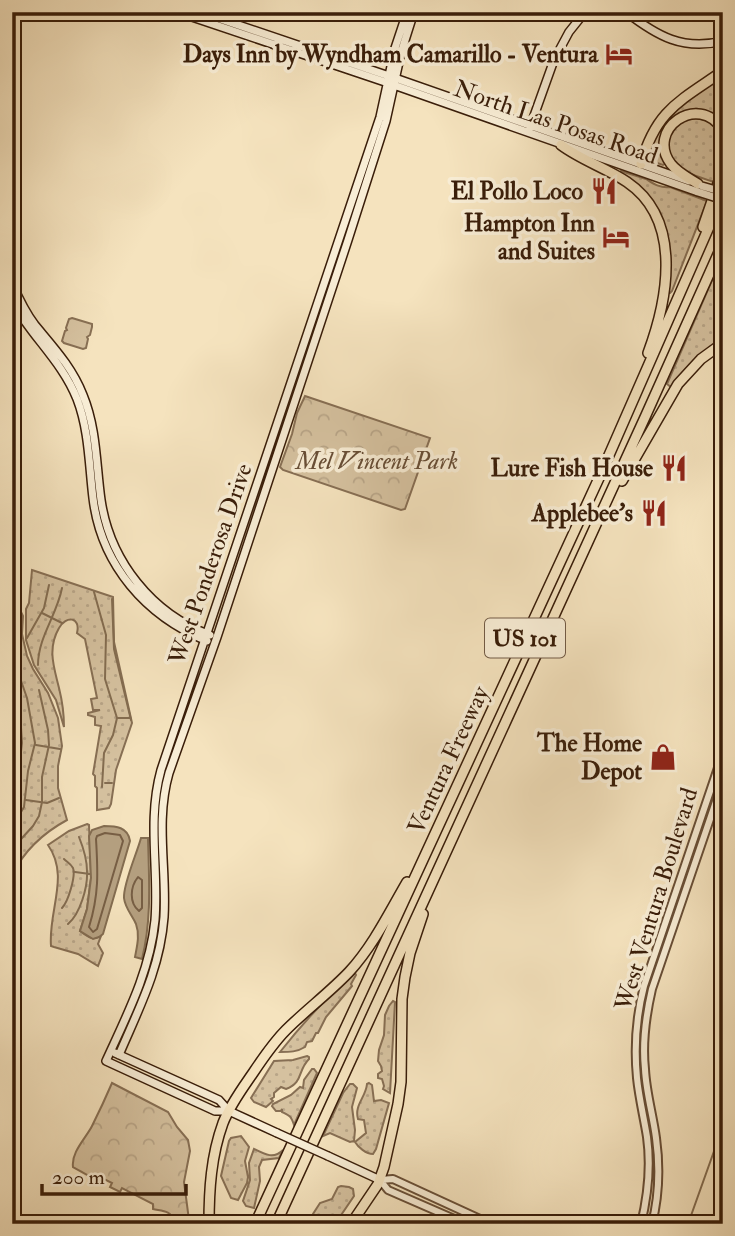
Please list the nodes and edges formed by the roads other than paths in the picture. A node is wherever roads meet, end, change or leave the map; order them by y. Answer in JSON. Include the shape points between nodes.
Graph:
{"nodes":[{"id":1,"x":177,"y":12,"type":"edge"},
{"id":2,"x":200,"y":12,"type":"edge"},
{"id":3,"x":407,"y":12,"type":"edge"},
{"id":4,"x":414,"y":12,"type":"edge"},
{"id":5,"x":585,"y":12,"type":"edge"},
{"id":6,"x":626,"y":12,"type":"edge"},
{"id":7,"x":723,"y":41,"type":"edge"},
{"id":8,"x":346,"y":66,"type":"junction"},
{"id":9,"x":723,"y":71,"type":"edge"},
{"id":10,"x":392,"y":81,"type":"junction"},
{"id":11,"x":531,"y":125,"type":"junction"},
{"id":12,"x":723,"y":130,"type":"edge"},
{"id":13,"x":528,"y":134,"type":"junction"},
{"id":14,"x":561,"y":145,"type":"junction"},
{"id":15,"x":640,"y":168,"type":"junction"},
{"id":16,"x":723,"y":169,"type":"edge"},
{"id":17,"x":699,"y":187,"type":"junction"},
{"id":18,"x":723,"y":196,"type":"edge"},
{"id":19,"x":723,"y":243,"type":"edge"},
{"id":20,"x":686,"y":278,"type":"junction"},
{"id":21,"x":12,"y":282,"type":"edge"},
{"id":22,"x":324,"y":298,"type":"junction"},
{"id":23,"x":12,"y":301,"type":"edge"},
{"id":24,"x":723,"y":343,"type":"edge"},
{"id":25,"x":626,"y":417,"type":"junction"},
{"id":26,"x":89,"y":432,"type":"junction"},
{"id":27,"x":606,"y":503,"type":"junction"},
{"id":28,"x":206,"y":637,"type":"junction"},
{"id":29,"x":216,"y":640,"type":"junction"},
{"id":30,"x":723,"y":753,"type":"edge"},
{"id":31,"x":723,"y":781,"type":"edge"},
{"id":32,"x":157,"y":816,"type":"junction"},
{"id":33,"x":424,"y":858,"type":"junction"},
{"id":34,"x":438,"y":869,"type":"junction"},
{"id":35,"x":156,"y":941,"type":"junction"},
{"id":36,"x":111,"y":1051,"type":"junction"},
{"id":37,"x":119,"y":1055,"type":"junction"},
{"id":38,"x":229,"y":1111,"type":"junction"},
{"id":39,"x":380,"y":1181,"type":"junction"},
{"id":40,"x":209,"y":1224,"type":"edge"},
{"id":41,"x":255,"y":1224,"type":"edge"},
{"id":42,"x":276,"y":1224,"type":"edge"},
{"id":43,"x":351,"y":1224,"type":"edge"},
{"id":44,"x":466,"y":1224,"type":"edge"},
{"id":45,"x":491,"y":1224,"type":"edge"},
{"id":46,"x":641,"y":1224,"type":"edge"},
{"id":47,"x":652,"y":1224,"type":"edge"}],
"edges":[{"from":1,"to":8,"type":"main road","name":"North Las Posas Road"},
{"from":2,"to":8,"type":"main road","name":"North Las Posas Road"},
{"from":3,"to":10,"type":"main road","via":[[395,48]]},
{"from":4,"to":10,"type":"main road"},
{"from":5,"to":11,"type":"main road","via":[[554,60]]},
{"from":6,"to":7,"type":"main road","via":[[672,40],[692,44]]},
{"from":8,"to":10,"type":"main road","name":"North Las Posas Road"},
{"from":9,"to":15,"type":"highway","via":[[664,115]]},
{"from":10,"to":11,"type":"main road","name":"North Las Posas Road"},
{"from":10,"to":13,"type":"main road","name":"North Las Posas Road"},
{"from":10,"to":22,"type":"main road","name":"West Ponderosa Drive","via":[[389,109]]},
{"from":11,"to":13,"type":"main road"},
{"from":11,"to":15,"type":"main road","name":"North Las Posas Road"},
{"from":12,"to":17,"type":"highway","via":[[709,117],[692,113],[668,129],[665,149],[669,162]]},
{"from":13,"to":14,"type":"main road","name":"North Las Posas Road"},
{"from":14,"to":15,"type":"main road","name":"North Las Posas Road"},
{"from":14,"to":25,"type":"highway","via":[[634,187],[649,203],[662,230],[666,271],[661,312]]},
{"from":15,"to":17,"type":"main road","name":"North Las Posas Road"},
{"from":16,"to":20,"type":"highway"},
{"from":17,"to":18,"type":"main road","name":"North Las Posas Road","bridge":true},
{"from":18,"to":20,"type":"highway","name":"Ventura Freeway","number":"US 101"},
{"from":19,"to":27,"type":"highway","name":"Ventura Freeway","number":"US 101"},
{"from":20,"to":25,"type":"highway","name":"Ventura Freeway","number":"US 101"},
{"from":21,"to":26,"type":"main road","via":[[34,324],[73,373],[86,402]]},
{"from":22,"to":28,"type":"main road","name":"West Ponderosa Drive"},
{"from":22,"to":29,"type":"main road","name":"West Ponderosa Drive"},
{"from":23,"to":26,"type":"main road","via":[[66,376]]},
{"from":24,"to":27,"type":"highway","via":[[678,384]]},
{"from":25,"to":33,"type":"highway","name":"Ventura Freeway","number":"US 101"},
{"from":26,"to":28,"type":"main road","via":[[103,512],[122,561],[162,608]]},
{"from":27,"to":34,"type":"highway","name":"Ventura Freeway","number":"US 101"},
{"from":28,"to":29,"type":"main road"},
{"from":28,"to":32,"type":"main road","name":"West Ponderosa Drive","via":[[161,770]]},
{"from":29,"to":32,"type":"main road","name":"West Ponderosa Drive"},
{"from":30,"to":46,"type":"street","name":"West Ventura Boulevard","via":[[638,1015],[637,1076],[649,1163]]},
{"from":31,"to":47,"type":"street","name":"West Ventura Boulevard","via":[[646,1017],[645,1071],[658,1163]]},
{"from":32,"to":35,"type":"main road","name":"West Ponderosa Drive","via":[[164,905]]},
{"from":33,"to":38,"type":"highway","via":[[361,957],[284,1032]]},
{"from":33,"to":41,"type":"highway","name":"Ventura Freeway","number":"US 101"},
{"from":34,"to":39,"type":"highway","via":[[405,977],[401,1082]]},
{"from":34,"to":42,"type":"highway","name":"Ventura Freeway","number":"US 101"},
{"from":35,"to":36,"type":"main road","name":"West Ponderosa Drive"},
{"from":35,"to":37,"type":"main road","name":"West Ponderosa Drive","via":[[149,987]]},
{"from":36,"to":37,"type":"main road"},
{"from":36,"to":38,"type":"main road","name":"West Ponderosa Drive","via":[[106,1061],[215,1111]]},
{"from":37,"to":38,"type":"main road","via":[[219,1100]]},
{"from":38,"to":39,"type":"main road","bridge":true},
{"from":38,"to":40,"type":"highway","via":[[211,1170]]},
{"from":39,"to":43,"type":"highway"},
{"from":39,"to":44,"type":"street","via":[[388,1190]]},
{"from":39,"to":45,"type":"street","via":[[393,1180]]}]}
